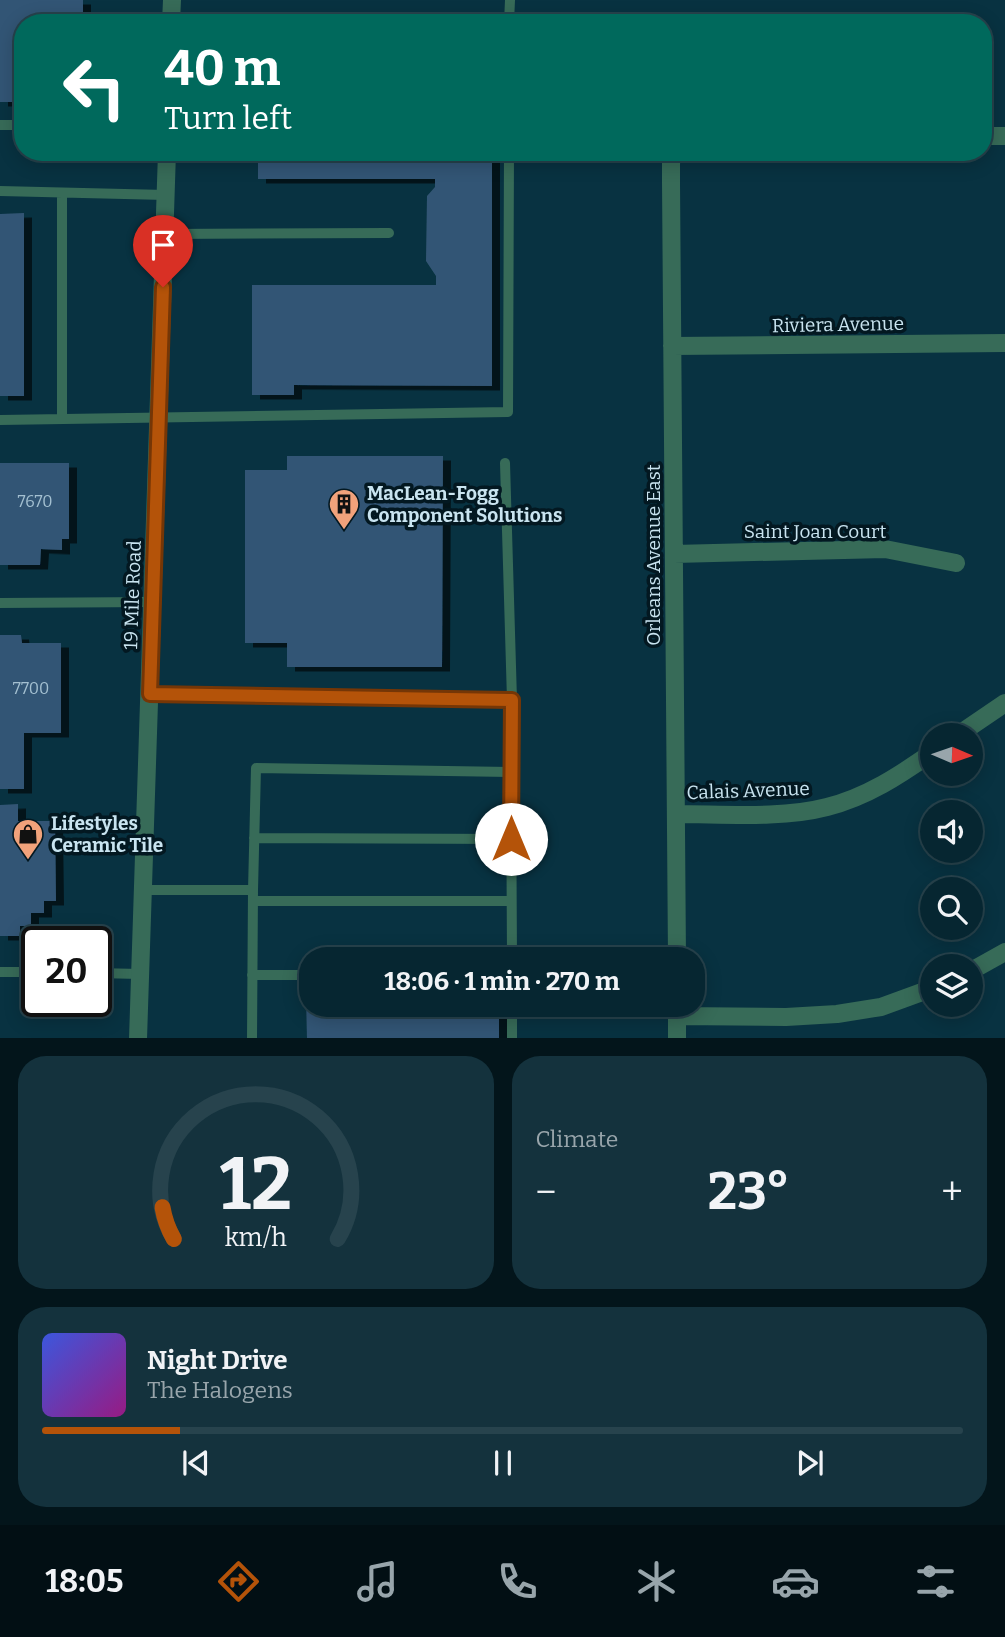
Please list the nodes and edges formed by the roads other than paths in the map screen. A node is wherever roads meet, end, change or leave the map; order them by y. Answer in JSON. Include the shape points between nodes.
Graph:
{"nodes":[{"id":1,"x":167,"y":161,"type":"edge"},
{"id":2,"x":509,"y":161,"type":"edge"},
{"id":3,"x":671,"y":161,"type":"edge"},
{"id":4,"x":0,"y":191,"type":"edge"},
{"id":5,"x":62,"y":192,"type":"junction"},
{"id":6,"x":166,"y":195,"type":"junction"},
{"id":7,"x":389,"y":233,"type":"dead end"},
{"id":8,"x":164,"y":234,"type":"junction"},
{"id":9,"x":1005,"y":343,"type":"edge"},
{"id":10,"x":672,"y":346,"type":"junction"},
{"id":11,"x":62,"y":418,"type":"junction"},
{"id":12,"x":158,"y":418,"type":"junction"},
{"id":13,"x":0,"y":420,"type":"edge"},
{"id":14,"x":505,"y":463,"type":"dead end"},
{"id":15,"x":674,"y":554,"type":"junction"},
{"id":16,"x":956,"y":564,"type":"dead end"},
{"id":17,"x":152,"y":602,"type":"junction"},
{"id":18,"x":0,"y":603,"type":"edge"},
{"id":19,"x":150,"y":694,"type":"junction"},
{"id":20,"x":512,"y":700,"type":"junction"},
{"id":21,"x":1005,"y":703,"type":"edge"},
{"id":22,"x":976,"y":723,"type":"edge"},
{"id":23,"x":920,"y":761,"type":"edge"},
{"id":24,"x":511,"y":772,"type":"junction"},
{"id":25,"x":676,"y":814,"type":"junction"},
{"id":26,"x":254,"y":838,"type":"junction"},
{"id":27,"x":511,"y":839,"type":"junction"},
{"id":28,"x":143,"y":890,"type":"junction"},
{"id":29,"x":253,"y":896,"type":"junction"},
{"id":30,"x":511,"y":901,"type":"junction"},
{"id":31,"x":512,"y":947,"type":"edge"},
{"id":32,"x":677,"y":947,"type":"edge"},
{"id":33,"x":1005,"y":952,"type":"edge"},
{"id":34,"x":983,"y":964,"type":"edge"},
{"id":35,"x":0,"y":972,"type":"edge"},
{"id":36,"x":21,"y":972,"type":"edge"},
{"id":37,"x":112,"y":973,"type":"edge"},
{"id":38,"x":140,"y":974,"type":"junction"},
{"id":39,"x":252,"y":975,"type":"junction"},
{"id":40,"x":299,"y":975,"type":"edge"},
{"id":41,"x":920,"y":993,"type":"edge"},
{"id":42,"x":705,"y":1012,"type":"edge"},
{"id":43,"x":512,"y":1017,"type":"edge"},
{"id":44,"x":677,"y":1017,"type":"edge"},
{"id":45,"x":138,"y":1038,"type":"edge"},
{"id":46,"x":252,"y":1038,"type":"edge"},
{"id":47,"x":512,"y":1038,"type":"edge"},
{"id":48,"x":677,"y":1038,"type":"edge"}],
"edges":[{"from":1,"to":6,"type":"street","name":"19 Mile Road"},
{"from":2,"to":12,"type":"lane","via":[[508,412]]},
{"from":3,"to":10,"type":"street","name":"Orleans Avenue East"},
{"from":4,"to":5,"type":"lane"},
{"from":5,"to":6,"type":"lane"},
{"from":5,"to":11,"type":"lane"},
{"from":6,"to":8,"type":"street","name":"19 Mile Road"},
{"from":7,"to":8,"type":"lane"},
{"from":8,"to":12,"type":"street","name":"19 Mile Road"},
{"from":9,"to":10,"type":"street","name":"Riviera Avenue"},
{"from":10,"to":15,"type":"street","name":"Orleans Avenue East"},
{"from":11,"to":12,"type":"lane"},
{"from":11,"to":13,"type":"lane"},
{"from":12,"to":17,"type":"street","name":"19 Mile Road"},
{"from":14,"to":20,"type":"lane"},
{"from":15,"to":16,"type":"street","name":"Saint Joan Court","via":[[885,549]]},
{"from":15,"to":25,"type":"street","name":"Orleans Avenue East"},
{"from":17,"to":18,"type":"lane"},
{"from":17,"to":19,"type":"street","name":"19 Mile Road"},
{"from":19,"to":20,"type":"lane"},
{"from":19,"to":28,"type":"street","name":"19 Mile Road"},
{"from":20,"to":24,"type":"lane"},
{"from":21,"to":22,"type":"street"},
{"from":23,"to":25,"type":"street","name":"Calais Avenue","via":[[889,782],[828,807],[754,814]]},
{"from":24,"to":26,"type":"lane","via":[[256,768]]},
{"from":24,"to":27,"type":"lane"},
{"from":25,"to":32,"type":"street","name":"Orleans Avenue East"},
{"from":26,"to":27,"type":"lane"},
{"from":26,"to":29,"type":"lane"},
{"from":27,"to":30,"type":"lane"},
{"from":28,"to":29,"type":"lane"},
{"from":28,"to":38,"type":"street","name":"19 Mile Road"},
{"from":29,"to":30,"type":"lane"},
{"from":29,"to":39,"type":"lane"},
{"from":30,"to":31,"type":"lane"},
{"from":33,"to":34,"type":"street"},
{"from":35,"to":36,"type":"lane"},
{"from":37,"to":38,"type":"lane"},
{"from":38,"to":45,"type":"street","name":"19 Mile Road"},
{"from":39,"to":40,"type":"lane"},
{"from":39,"to":46,"type":"lane"},
{"from":41,"to":42,"type":"street","via":[[881,1007],[837,1014],[786,1017]]},
{"from":43,"to":47,"type":"lane"},
{"from":44,"to":48,"type":"street"}]}
